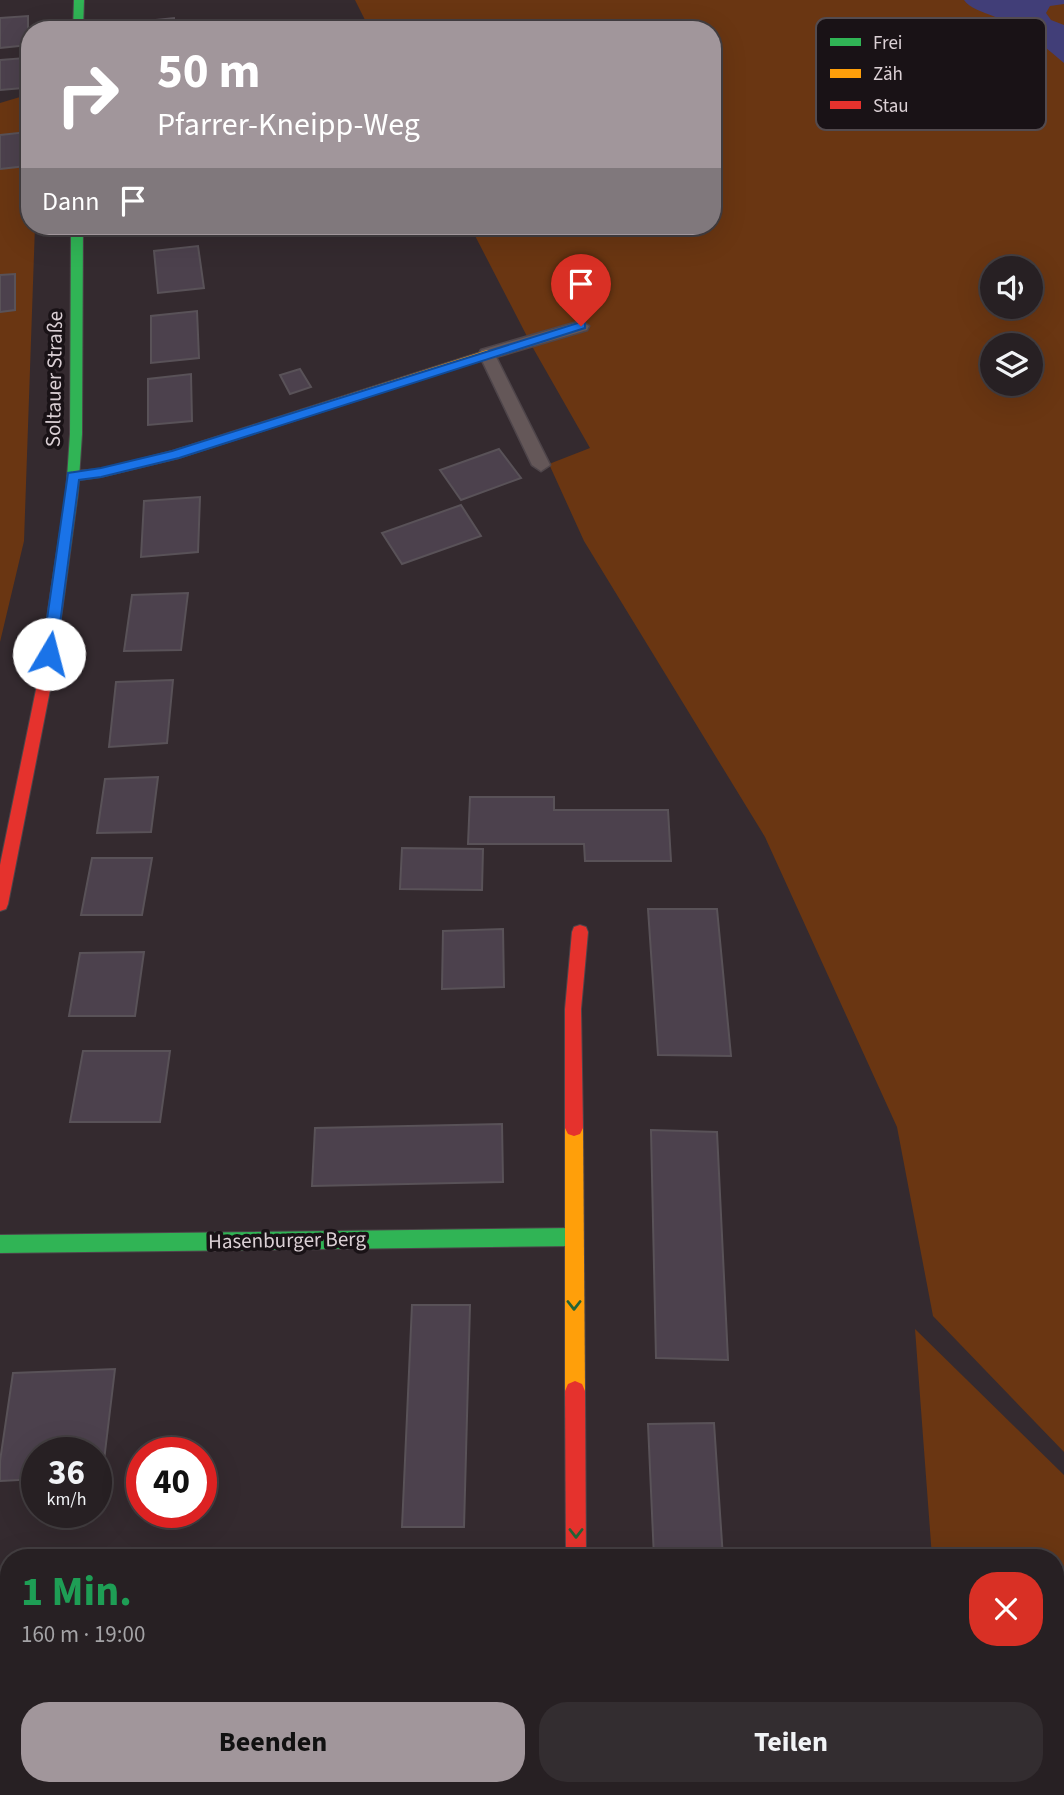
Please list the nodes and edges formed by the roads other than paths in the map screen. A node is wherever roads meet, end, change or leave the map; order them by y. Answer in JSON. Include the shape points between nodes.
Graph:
{"nodes":[{"id":1,"x":79,"y":0,"type":"edge"},
{"id":2,"x":78,"y":21,"type":"edge"},
{"id":3,"x":77,"y":235,"type":"edge"},
{"id":4,"x":581,"y":326,"type":"dead end"},
{"id":5,"x":487,"y":354,"type":"junction"},
{"id":6,"x":541,"y":465,"type":"dead end"},
{"id":7,"x":73,"y":476,"type":"junction"},
{"id":8,"x":0,"y":904,"type":"edge"},
{"id":9,"x":580,"y":932,"type":"dead end"},
{"id":10,"x":574,"y":1237,"type":"junction"},
{"id":11,"x":0,"y":1244,"type":"edge"},
{"id":12,"x":576,"y":1549,"type":"edge"}],
"edges":[{"from":1,"to":2,"type":"street"},
{"from":3,"to":7,"type":"street","name":"Soltauer Straße"},
{"from":4,"to":5,"type":"lane"},
{"from":5,"to":6,"type":"lane"},
{"from":5,"to":7,"type":"street","via":[[174,455]]},
{"from":7,"to":8,"type":"street","name":"Soltauer Straße","via":[[45,680]]},
{"from":9,"to":10,"type":"street","via":[[573,1009]]},
{"from":10,"to":11,"type":"street","name":"Hasenburger Berg"},
{"from":10,"to":12,"type":"street","one_way":true}]}
